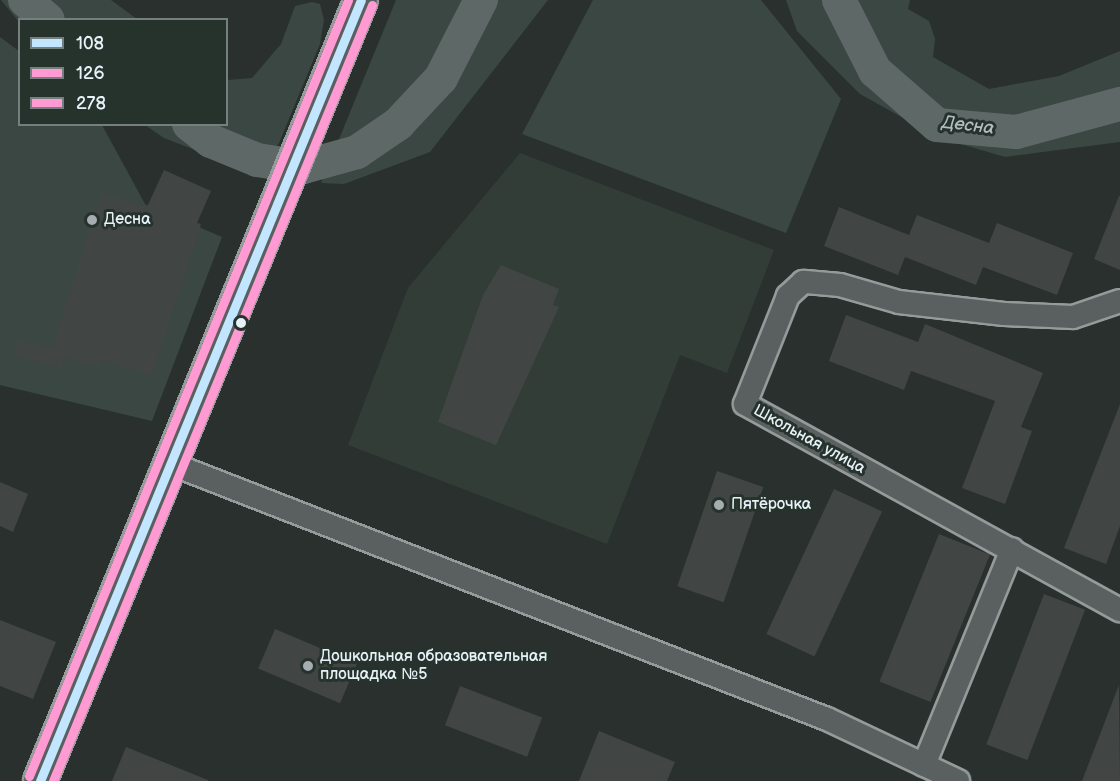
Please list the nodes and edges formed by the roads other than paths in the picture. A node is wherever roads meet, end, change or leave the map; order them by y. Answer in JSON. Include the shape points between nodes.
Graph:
{"nodes":[{"id":1,"x":361,"y":0,"type":"edge"},
{"id":2,"x":1120,"y":301,"type":"edge"},
{"id":3,"x":169,"y":463,"type":"junction"},
{"id":4,"x":1012,"y":549,"type":"junction"},
{"id":5,"x":1120,"y":610,"type":"edge"},
{"id":6,"x":924,"y":765,"type":"junction"},
{"id":7,"x":39,"y":781,"type":"edge"},
{"id":8,"x":958,"y":781,"type":"edge"}],
"edges":[{"from":1,"to":3,"type":"street"},
{"from":2,"to":4,"type":"street","name":"Школьная улица","via":[[1073,317],[899,303],[840,285],[803,282],[788,296],[745,404]]},
{"from":3,"to":6,"type":"street","via":[[827,719]]},
{"from":3,"to":7,"type":"street"},
{"from":4,"to":5,"type":"street","name":"Школьная улица"},
{"from":4,"to":6,"type":"street"},
{"from":6,"to":8,"type":"street"}]}
